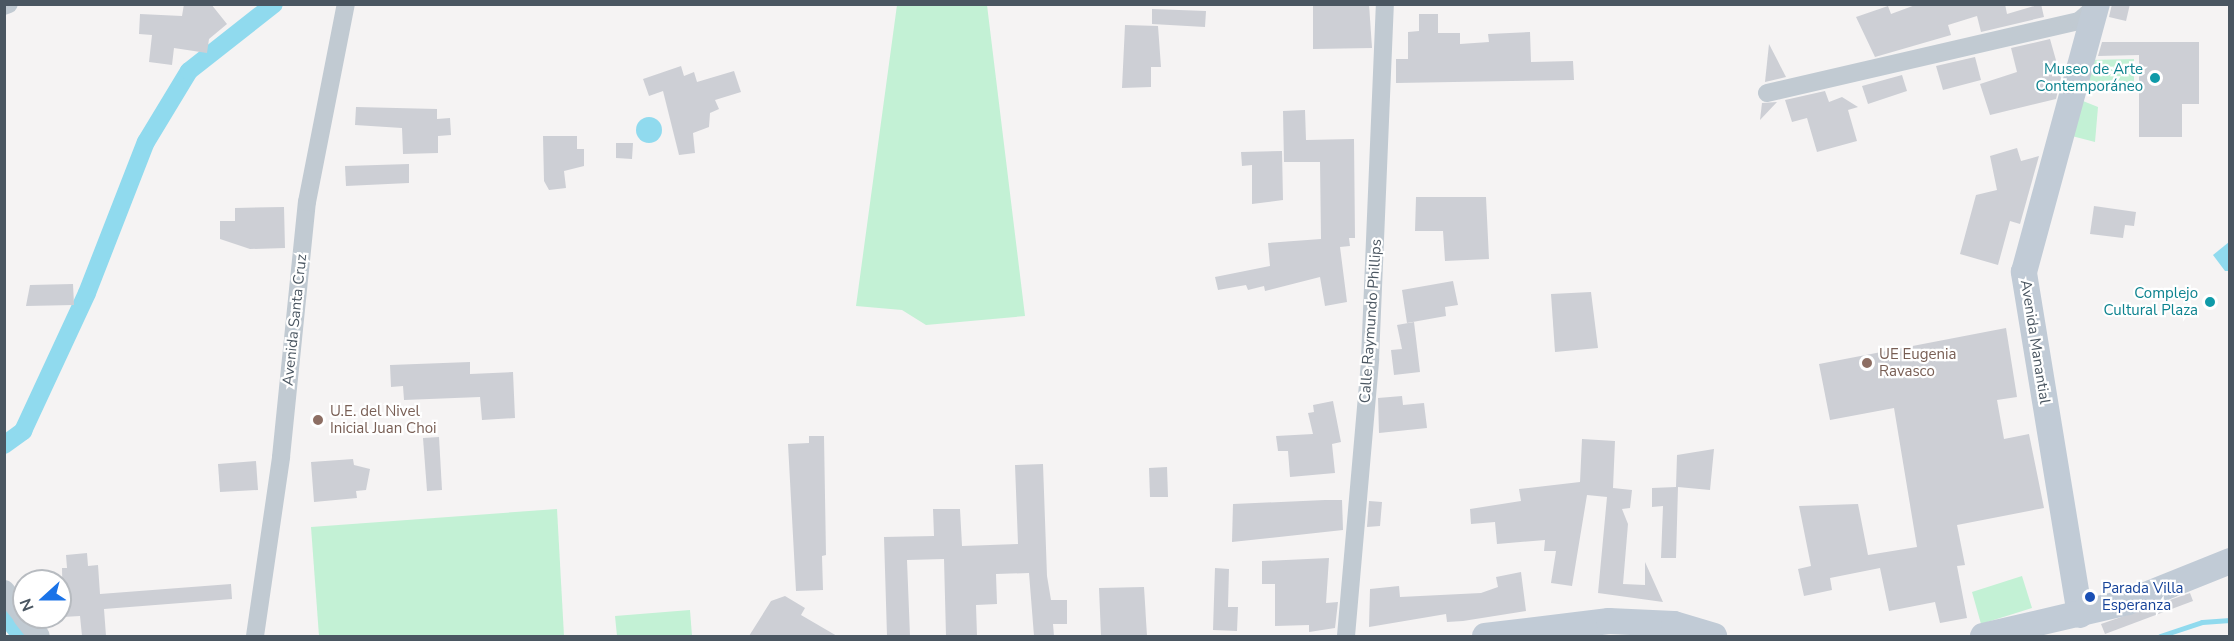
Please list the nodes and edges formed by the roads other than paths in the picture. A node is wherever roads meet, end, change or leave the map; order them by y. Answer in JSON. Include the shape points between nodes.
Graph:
{"nodes":[{"id":1,"x":346,"y":4,"type":"edge"},
{"id":2,"x":1385,"y":4,"type":"edge"},
{"id":3,"x":2097,"y":5,"type":"edge"},
{"id":4,"x":1767,"y":93,"type":"dead end"},
{"id":5,"x":2229,"y":561,"type":"edge"},
{"id":6,"x":2080,"y":615,"type":"junction"},
{"id":7,"x":255,"y":636,"type":"edge"},
{"id":8,"x":1346,"y":636,"type":"edge"},
{"id":9,"x":1485,"y":636,"type":"edge"},
{"id":10,"x":1714,"y":636,"type":"edge"},
{"id":11,"x":1983,"y":636,"type":"edge"}],
"edges":[{"from":1,"to":7,"type":"street","name":"Avenida Santa Cruz","via":[[308,202],[281,457]]},
{"from":2,"to":8,"type":"street","name":"Calle Raymundo Phillips","via":[[1370,359]]},
{"from":3,"to":4,"type":"street","via":[[2079,21]]},
{"from":3,"to":6,"type":"main road","name":"Avenida Manantial","via":[[2024,272]]},
{"from":5,"to":6,"type":"main road"},
{"from":6,"to":11,"type":"main road"},
{"from":9,"to":10,"type":"main road","via":[[1609,621],[1674,624]]}]}
